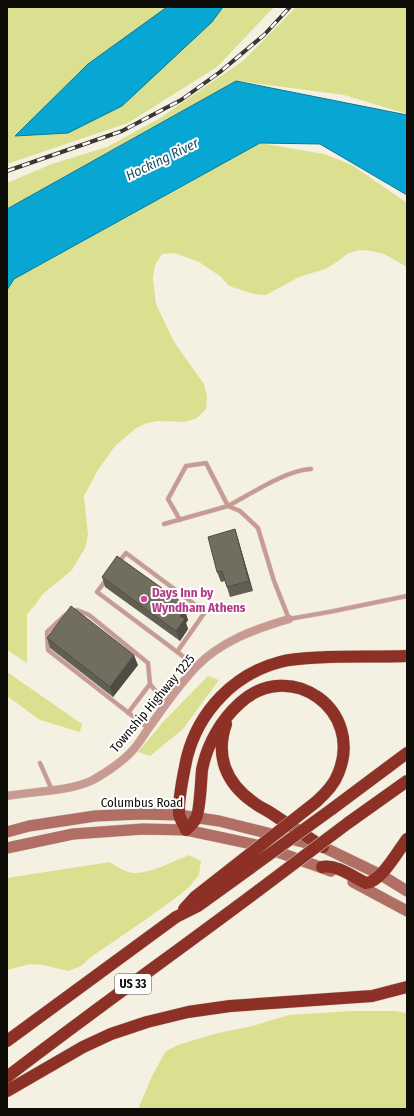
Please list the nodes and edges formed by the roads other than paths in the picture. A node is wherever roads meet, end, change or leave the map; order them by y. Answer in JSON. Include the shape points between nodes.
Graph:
{"nodes":[{"id":1,"x":311,"y":469,"type":"dead end"},
{"id":2,"x":228,"y":506,"type":"junction"},
{"id":3,"x":180,"y":520,"type":"junction"},
{"id":4,"x":164,"y":524,"type":"dead end"},
{"id":5,"x":113,"y":570,"type":"edge"},
{"id":6,"x":109,"y":575,"type":"edge"},
{"id":7,"x":407,"y":596,"type":"edge"},
{"id":8,"x":289,"y":618,"type":"junction"},
{"id":9,"x":177,"y":652,"type":"junction"},
{"id":10,"x":407,"y":656,"type":"edge"},
{"id":11,"x":196,"y":667,"type":"junction"},
{"id":12,"x":150,"y":684,"type":"junction"},
{"id":13,"x":166,"y":704,"type":"junction"},
{"id":14,"x":233,"y":710,"type":"junction"},
{"id":15,"x":128,"y":713,"type":"junction"},
{"id":16,"x":149,"y":728,"type":"junction"},
{"id":17,"x":407,"y":753,"type":"edge"},
{"id":18,"x":40,"y":763,"type":"dead end"},
{"id":19,"x":407,"y":781,"type":"edge"},
{"id":20,"x":52,"y":790,"type":"junction"},
{"id":21,"x":7,"y":796,"type":"edge"},
{"id":22,"x":179,"y":814,"type":"junction"},
{"id":23,"x":197,"y":818,"type":"junction"},
{"id":24,"x":186,"y":830,"type":"junction"},
{"id":25,"x":7,"y":832,"type":"edge"},
{"id":26,"x":407,"y":839,"type":"edge"},
{"id":27,"x":323,"y":847,"type":"junction"},
{"id":28,"x":7,"y":848,"type":"edge"},
{"id":29,"x":322,"y":867,"type":"junction"},
{"id":30,"x":380,"y":875,"type":"junction"},
{"id":31,"x":407,"y":891,"type":"edge"},
{"id":32,"x":407,"y":911,"type":"edge"},
{"id":33,"x":176,"y":916,"type":"junction"},
{"id":34,"x":407,"y":987,"type":"edge"},
{"id":35,"x":7,"y":1041,"type":"edge"},
{"id":36,"x":7,"y":1078,"type":"edge"},
{"id":37,"x":7,"y":1092,"type":"edge"}],
"edges":[{"from":1,"to":2,"type":"lane","via":[[285,475]]},
{"from":2,"to":3,"type":"lane"},
{"from":2,"to":3,"type":"lane","via":[[206,462],[186,466],[168,499]]},
{"from":2,"to":8,"type":"lane","via":[[240,511],[258,528],[274,581]]},
{"from":3,"to":4,"type":"lane"},
{"from":5,"to":9,"type":"lane","via":[[126,553],[205,612]]},
{"from":6,"to":9,"type":"lane","via":[[97,592]]},
{"from":7,"to":8,"type":"lane"},
{"from":8,"to":11,"type":"street","name":"Township Highway 1225","via":[[260,627],[223,645]]},
{"from":9,"to":11,"type":"lane"},
{"from":10,"to":22,"type":"highway","via":[[281,661],[256,671],[235,684],[208,712],[193,740],[185,771]]},
{"from":11,"to":13,"type":"street","name":"Township Highway 1225"},
{"from":12,"to":13,"type":"lane"},
{"from":12,"to":15,"type":"lane"},
{"from":12,"to":15,"type":"lane","via":[[148,664],[89,615],[77,610],[65,614],[47,632],[48,650]]},
{"from":13,"to":16,"type":"street","name":"Township Highway 1225"},
{"from":14,"to":23,"type":"highway","via":[[215,733],[208,749]]},
{"from":14,"to":27,"type":"highway","via":[[223,734],[222,763],[227,775],[252,802]]},
{"from":14,"to":33,"type":"highway","bridge":true,"via":[[255,693],[273,687],[295,687],[311,692],[328,705],[338,719],[343,738],[343,757],[333,783],[316,802],[195,897]]},
{"from":15,"to":16,"type":"lane"},
{"from":16,"to":20,"type":"street","name":"Township Highway 1225","via":[[133,750],[114,767],[92,780]]},
{"from":17,"to":33,"type":"highway","number":"US 33","bridge":true,"via":[[198,906]]},
{"from":18,"to":20,"type":"lane"},
{"from":19,"to":36,"type":"highway","number":"US 33","bridge":true},
{"from":20,"to":21,"type":"street","name":"Township Highway 1225"},
{"from":22,"to":23,"type":"main road","name":"Columbus Road"},
{"from":22,"to":24,"type":"highway"},
{"from":22,"to":25,"type":"main road","name":"Columbus Road","via":[[87,817]]},
{"from":23,"to":24,"type":"highway"},
{"from":23,"to":27,"type":"main road","name":"Columbus Road","via":[[246,827]]},
{"from":24,"to":28,"type":"main road","name":"Columbus Road","via":[[143,829],[80,834]]},
{"from":24,"to":29,"type":"main road","name":"Columbus Road","via":[[261,846]]},
{"from":26,"to":30,"type":"highway"},
{"from":27,"to":30,"type":"main road","name":"Columbus Road"},
{"from":29,"to":30,"type":"highway","via":[[328,866],[366,883],[372,882]]},
{"from":29,"to":32,"type":"main road","name":"Columbus Road"},
{"from":30,"to":31,"type":"main road","name":"Columbus Road"},
{"from":33,"to":35,"type":"highway","number":"US 33"},
{"from":34,"to":37,"type":"highway","via":[[372,996],[223,1007],[146,1022],[83,1047]]}]}
